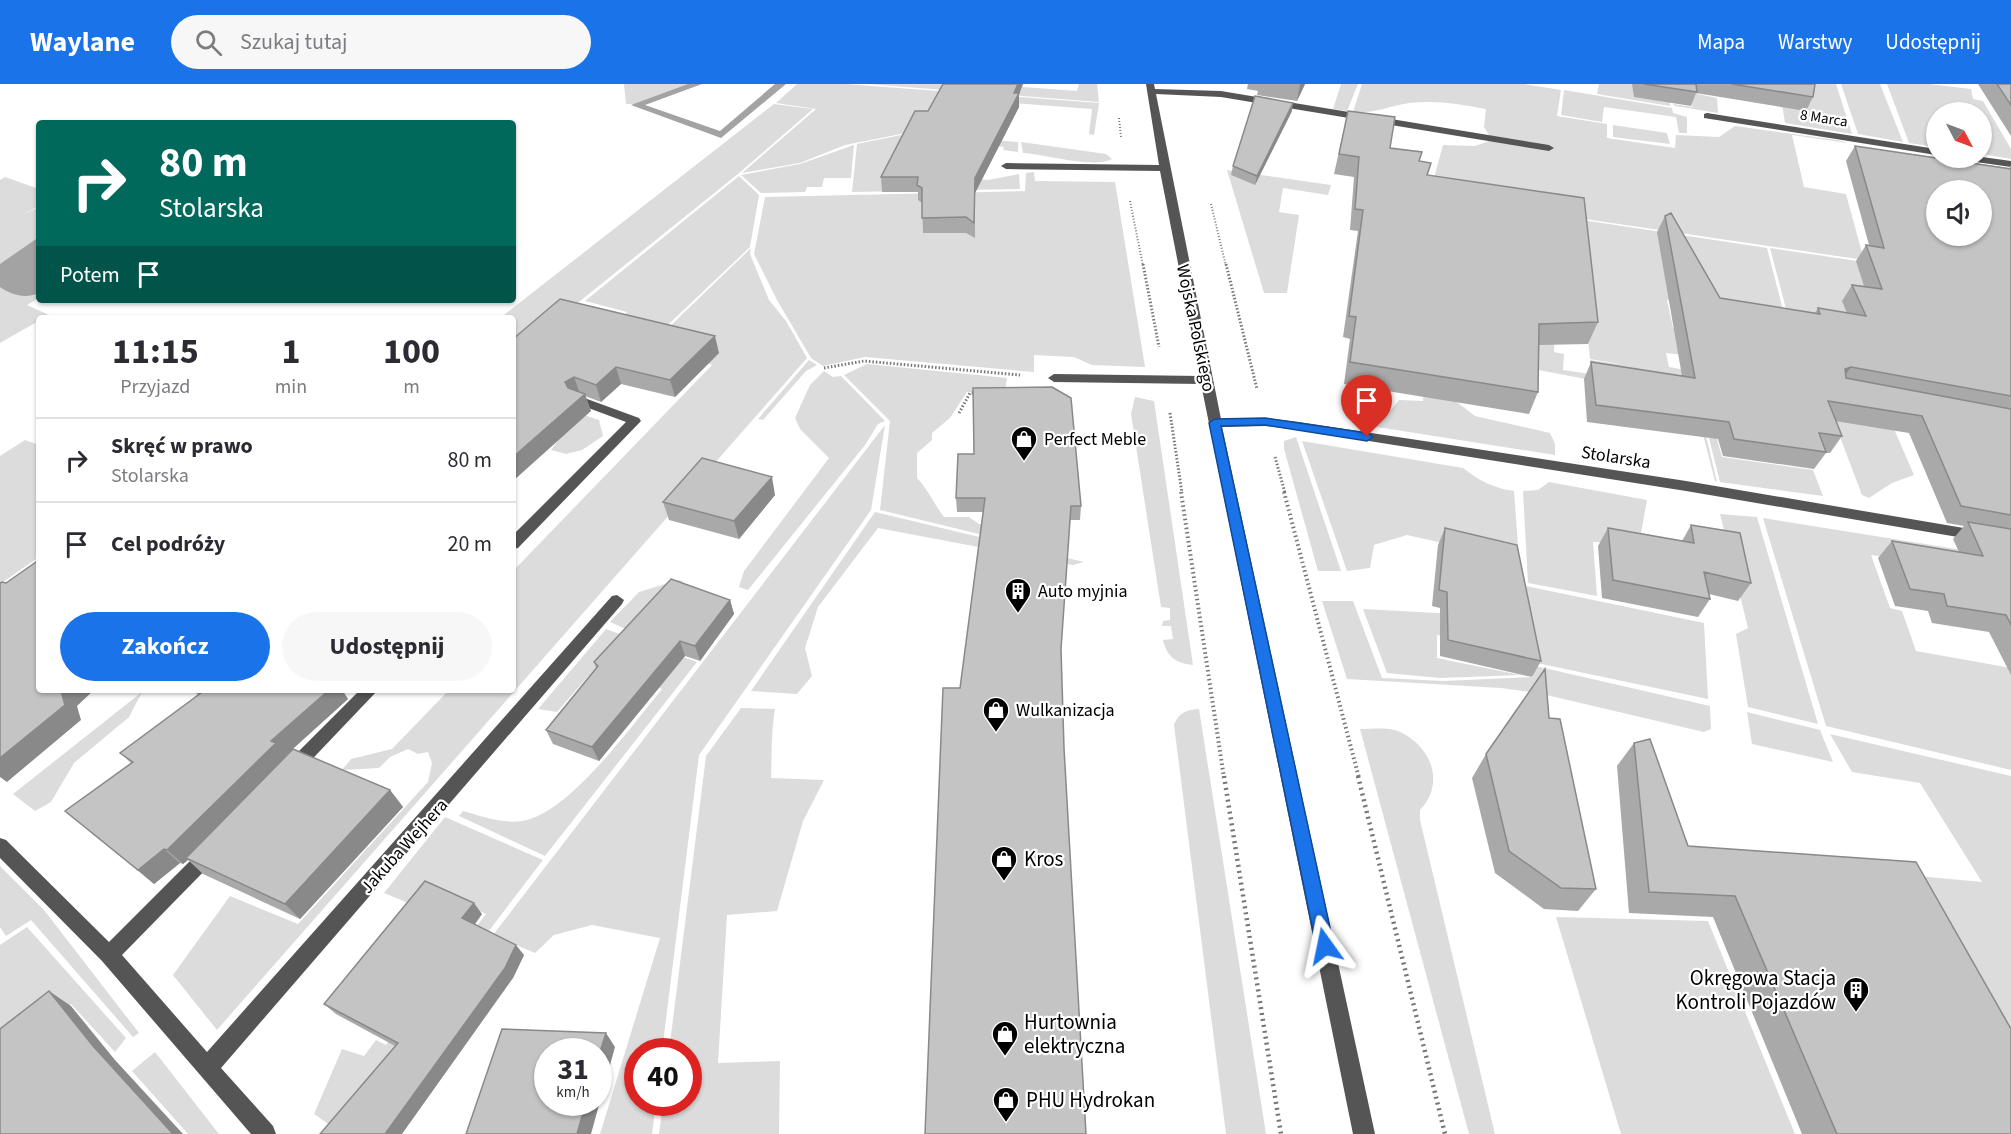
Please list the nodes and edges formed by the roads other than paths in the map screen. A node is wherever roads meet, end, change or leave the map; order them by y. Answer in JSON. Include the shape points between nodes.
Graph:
{"nodes":[{"id":1,"x":1150,"y":87,"type":"edge"},
{"id":2,"x":1707,"y":116,"type":"dead end"},
{"id":3,"x":1549,"y":148,"type":"dead end"},
{"id":4,"x":1926,"y":150,"type":"edge"},
{"id":5,"x":1992,"y":161,"type":"edge"},
{"id":6,"x":2011,"y":164,"type":"edge"},
{"id":7,"x":1006,"y":166,"type":"dead end"},
{"id":8,"x":1164,"y":168,"type":"junction"},
{"id":9,"x":1054,"y":378,"type":"road end"},
{"id":10,"x":1207,"y":380,"type":"junction"},
{"id":11,"x":579,"y":400,"type":"edge"},
{"id":12,"x":1215,"y":423,"type":"junction"},
{"id":13,"x":516,"y":541,"type":"edge"},
{"id":14,"x":2011,"y":541,"type":"edge"},
{"id":15,"x":617,"y":600,"type":"dead end"},
{"id":16,"x":367,"y":693,"type":"edge"},
{"id":17,"x":277,"y":784,"type":"edge"},
{"id":18,"x":218,"y":844,"type":"edge"},
{"id":19,"x":0,"y":846,"type":"edge"},
{"id":20,"x":109,"y":955,"type":"junction"},
{"id":21,"x":207,"y":1068,"type":"junction"},
{"id":22,"x":265,"y":1134,"type":"edge"},
{"id":23,"x":1365,"y":1134,"type":"edge"}],
"edges":[{"from":1,"to":3,"type":"street","via":[[1221,94]]},
{"from":1,"to":8,"type":"street","name":"Wojska Polskiego"},
{"from":2,"to":4,"type":"street","name":"8 Marca"},
{"from":5,"to":6,"type":"street"},
{"from":7,"to":8,"type":"street"},
{"from":8,"to":10,"type":"street","name":"Wojska Polskiego"},
{"from":9,"to":10,"type":"street"},
{"from":10,"to":12,"type":"street","name":"Wojska Polskiego"},
{"from":11,"to":13,"type":"street","via":[[634,421]]},
{"from":12,"to":14,"type":"street","name":"Stolarska","via":[[1299,426]]},
{"from":12,"to":23,"type":"street","name":"Wojska Polskiego"},
{"from":15,"to":21,"type":"street","name":"Jakuba Wejhera"},
{"from":16,"to":17,"type":"street"},
{"from":18,"to":20,"type":"street"},
{"from":19,"to":20,"type":"street"},
{"from":20,"to":21,"type":"street"},
{"from":21,"to":22,"type":"street"}]}
